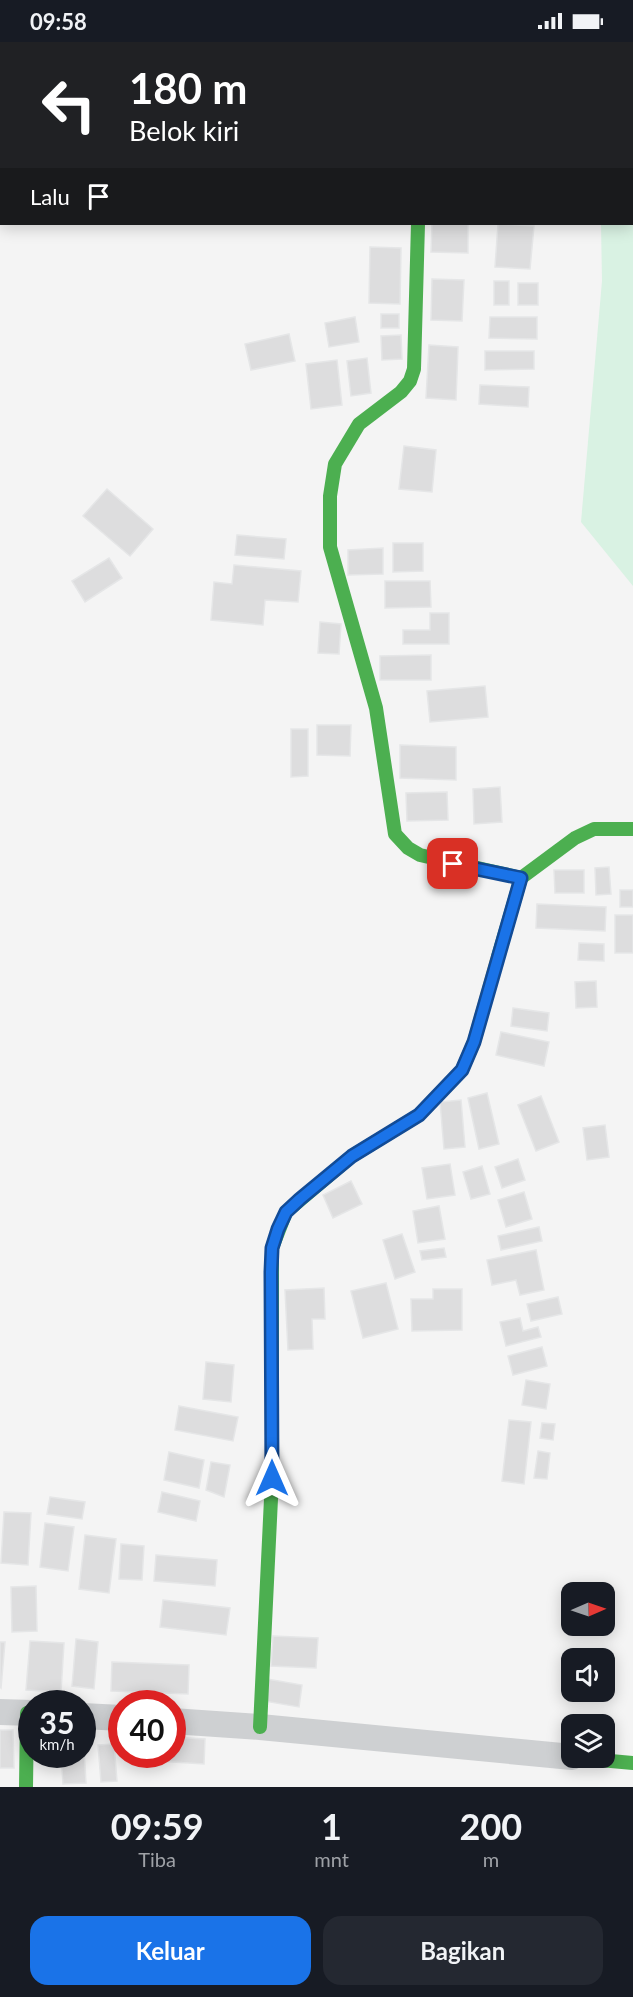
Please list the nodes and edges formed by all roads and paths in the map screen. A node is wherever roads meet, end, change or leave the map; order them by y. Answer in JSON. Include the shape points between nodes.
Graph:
{"nodes":[{"id":1,"x":418,"y":225,"type":"edge"},
{"id":2,"x":633,"y":829,"type":"edge"},
{"id":3,"x":521,"y":878,"type":"junction"},
{"id":4,"x":0,"y":1712,"type":"edge"},
{"id":5,"x":18,"y":1713,"type":"edge"},
{"id":6,"x":186,"y":1722,"type":"edge"},
{"id":7,"x":260,"y":1727,"type":"junction"},
{"id":8,"x":561,"y":1756,"type":"edge"},
{"id":9,"x":615,"y":1761,"type":"edge"},
{"id":10,"x":633,"y":1763,"type":"edge"},
{"id":11,"x":27,"y":1768,"type":"edge"},
{"id":12,"x":26,"y":1787,"type":"edge"}],
"edges":[{"from":1,"to":3,"type":"street","via":[[414,369],[400,392],[359,424],[335,464],[330,496],[330,547],[376,708],[395,834],[420,855]]},
{"from":2,"to":3,"type":"street","via":[[594,829],[575,838]]},
{"from":3,"to":7,"type":"street","via":[[474,1042],[462,1070],[419,1115],[352,1156],[286,1212],[272,1248],[272,1478]]},
{"from":4,"to":5,"type":"street"},
{"from":6,"to":7,"type":"street"},
{"from":7,"to":8,"type":"street"},
{"from":9,"to":10,"type":"street"},
{"from":11,"to":12,"type":"street"}]}
